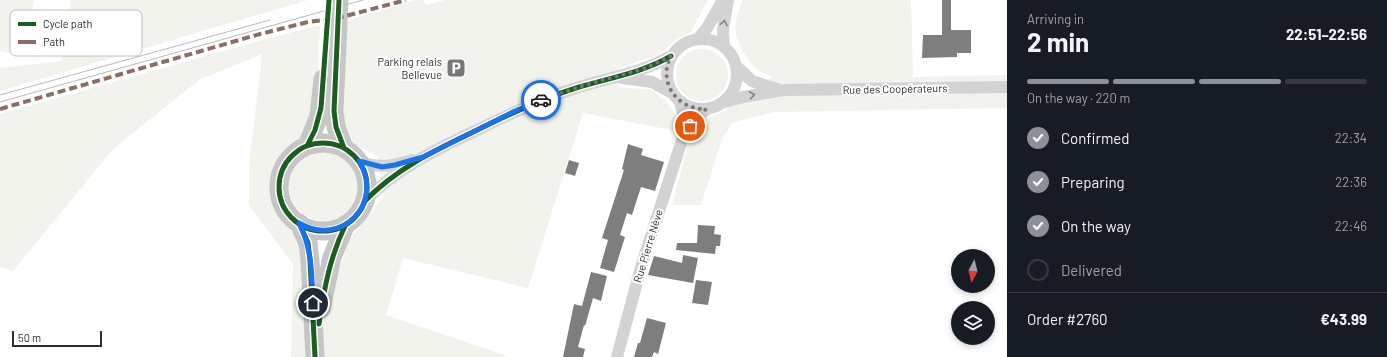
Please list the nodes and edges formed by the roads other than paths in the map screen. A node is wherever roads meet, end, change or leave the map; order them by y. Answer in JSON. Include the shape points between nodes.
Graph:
{"nodes":[{"id":1,"x":329,"y":0,"type":"edge"},
{"id":2,"x":339,"y":0,"type":"edge"},
{"id":3,"x":723,"y":0,"type":"edge"},
{"id":4,"x":728,"y":0,"type":"edge"},
{"id":5,"x":698,"y":39,"type":"junction"},
{"id":6,"x":724,"y":46,"type":"junction"},
{"id":7,"x":671,"y":56,"type":"junction"},
{"id":8,"x":737,"y":67,"type":"junction"},
{"id":9,"x":613,"y":78,"type":"junction"},
{"id":10,"x":1007,"y":87,"type":"edge"},
{"id":11,"x":784,"y":90,"type":"junction"},
{"id":12,"x":672,"y":93,"type":"junction"},
{"id":13,"x":680,"y":102,"type":"junction"},
{"id":14,"x":721,"y":104,"type":"junction"},
{"id":15,"x":706,"y":109,"type":"junction"},
{"id":16,"x":684,"y":137,"type":"junction"},
{"id":17,"x":307,"y":146,"type":"junction"},
{"id":18,"x":344,"y":148,"type":"junction"},
{"id":19,"x":423,"y":157,"type":"junction"},
{"id":20,"x":359,"y":161,"type":"junction"},
{"id":21,"x":364,"y":202,"type":"junction"},
{"id":22,"x":299,"y":223,"type":"junction"},
{"id":23,"x":346,"y":224,"type":"junction"},
{"id":24,"x":315,"y":352,"type":"edge"},
{"id":25,"x":618,"y":357,"type":"edge"}],
"edges":[{"from":1,"to":17,"type":"main road","via":[[321,108],[318,123]]},
{"from":2,"to":18,"type":"main road","via":[[334,111],[336,127]]},
{"from":3,"to":5,"type":"street"},
{"from":6,"to":4,"type":"street","one_way":true,"via":[[723,29]]},
{"from":5,"to":6,"type":"street","via":[[712,40]]},
{"from":5,"to":7,"type":"street","via":[[684,43]]},
{"from":6,"to":8,"type":"street"},
{"from":7,"to":9,"type":"street","via":[[659,63]]},
{"from":7,"to":12,"type":"street","via":[[666,75]]},
{"from":8,"to":11,"type":"street","name":"Rue des Coopérateurs","via":[[752,81]]},
{"from":8,"to":14,"type":"street","via":[[735,87]]},
{"from":9,"to":12,"type":"street","via":[[646,81]]},
{"from":9,"to":19,"type":"street","via":[[569,90],[528,106]]},
{"from":10,"to":11,"type":"street","name":"Rue des Coopérateurs"},
{"from":14,"to":11,"type":"street","name":"Rue des Coopérateurs","one_way":true,"via":[[743,97]]},
{"from":12,"to":13,"type":"street"},
{"from":13,"to":15,"type":"street","via":[[693,108]]},
{"from":13,"to":16,"type":"street","name":"Rue Pierre Nève","via":[[684,118]]},
{"from":14,"to":15,"type":"street"},
{"from":15,"to":16,"type":"street","name":"Rue Pierre Nève","via":[[695,119]]},
{"from":16,"to":25,"type":"street","name":"Rue Pierre Nève","via":[[641,268]]},
{"from":17,"to":18,"type":"main road","via":[[326,143]]},
{"from":17,"to":22,"type":"main road","via":[[288,160],[280,182],[280,196],[284,205],[291,217]]},
{"from":18,"to":20,"type":"main road"},
{"from":19,"to":20,"type":"street","via":[[382,167]]},
{"from":19,"to":21,"type":"street","via":[[376,190]]},
{"from":20,"to":21,"type":"main road","via":[[366,178],[367,192]]},
{"from":21,"to":23,"type":"main road","via":[[357,214]]},
{"from":22,"to":23,"type":"main road","via":[[320,230],[334,229]]},
{"from":22,"to":24,"type":"main road","via":[[306,237],[310,260]]},
{"from":23,"to":24,"type":"main road","via":[[337,242],[328,274]]}]}
